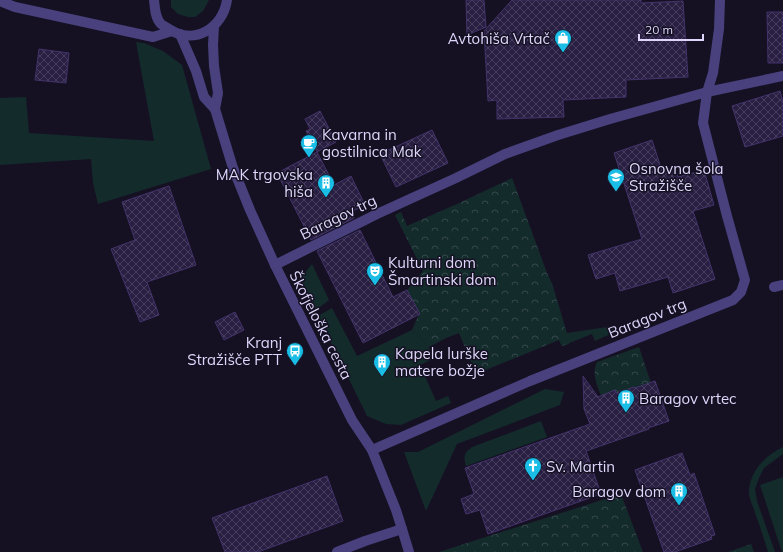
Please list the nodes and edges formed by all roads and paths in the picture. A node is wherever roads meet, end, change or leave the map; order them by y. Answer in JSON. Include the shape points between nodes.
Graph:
{"nodes":[{"id":1,"x":154,"y":0,"type":"edge"},
{"id":2,"x":236,"y":0,"type":"edge"},
{"id":3,"x":720,"y":0,"type":"edge"},
{"id":4,"x":0,"y":1,"type":"edge"},
{"id":5,"x":227,"y":3,"type":"edge"},
{"id":6,"x":214,"y":26,"type":"junction"},
{"id":7,"x":176,"y":33,"type":"junction"},
{"id":8,"x":783,"y":76,"type":"edge"},
{"id":9,"x":707,"y":92,"type":"junction"},
{"id":10,"x":215,"y":109,"type":"junction"},
{"id":11,"x":274,"y":265,"type":"junction"},
{"id":12,"x":372,"y":450,"type":"junction"},
{"id":13,"x":402,"y":529,"type":"junction"},
{"id":14,"x":337,"y":552,"type":"edge"},
{"id":15,"x":408,"y":552,"type":"edge"}],
"edges":[{"from":1,"to":7,"type":"street","via":[[155,12],[160,23]]},
{"from":2,"to":5,"type":"street"},
{"from":3,"to":9,"type":"street","name":"Baragov trg","via":[[713,73]]},
{"from":4,"to":7,"type":"street","via":[[15,7],[153,37]]},
{"from":5,"to":6,"type":"street"},
{"from":6,"to":7,"type":"street","via":[[203,33],[191,36]]},
{"from":6,"to":10,"type":"street","name":"Škofjeloška cesta","via":[[214,66],[218,93]]},
{"from":7,"to":10,"type":"street","name":"Škofjeloška cesta","via":[[196,71],[204,96]]},
{"from":8,"to":9,"type":"street"},
{"from":9,"to":11,"type":"street","name":"Baragov trg","via":[[610,119],[505,154]]},
{"from":9,"to":12,"type":"street","name":"Baragov trg","via":[[703,124],[745,280],[741,292],[733,300],[530,381]]},
{"from":10,"to":11,"type":"street","name":"Škofjeloška cesta","via":[[233,168]]},
{"from":11,"to":12,"type":"street","name":"Škofjeloška cesta","via":[[352,420]]},
{"from":12,"to":13,"type":"street","name":"Škofjeloška cesta"},
{"from":13,"to":14,"type":"street"},
{"from":13,"to":15,"type":"street","name":"Škofjeloška cesta"}]}
